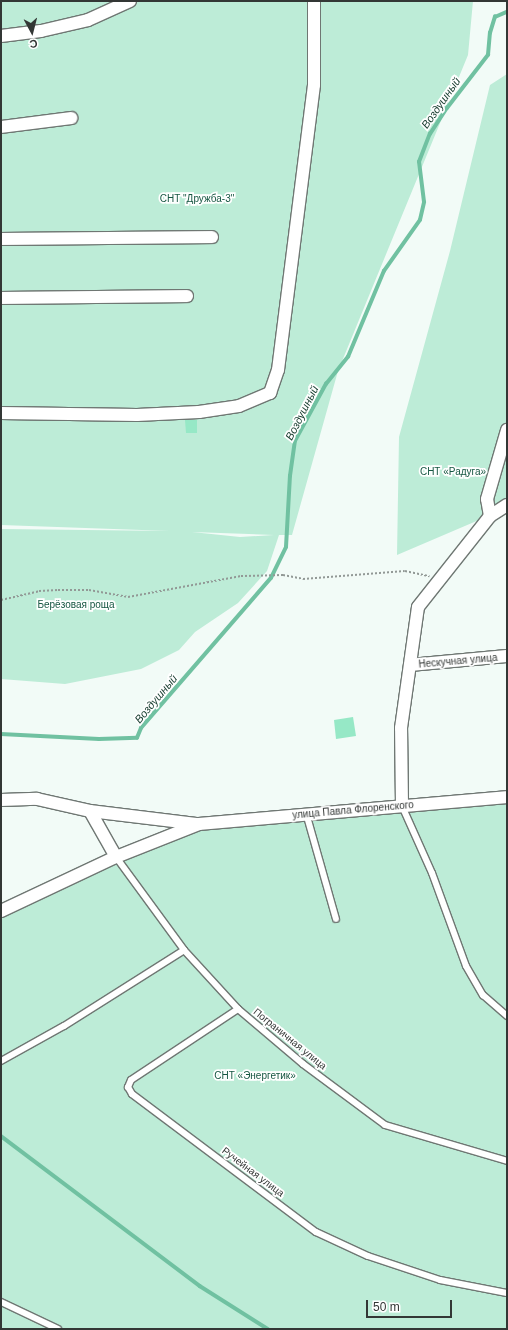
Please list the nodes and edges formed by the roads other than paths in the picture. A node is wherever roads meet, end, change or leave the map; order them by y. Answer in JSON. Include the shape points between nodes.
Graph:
{"nodes":[{"id":1,"x":130,"y":1,"type":"edge"},
{"id":2,"x":314,"y":1,"type":"edge"},
{"id":3,"x":1,"y":36,"type":"edge"},
{"id":4,"x":71,"y":118,"type":"dead end"},
{"id":5,"x":1,"y":127,"type":"edge"},
{"id":6,"x":212,"y":237,"type":"dead end"},
{"id":7,"x":1,"y":240,"type":"edge"},
{"id":8,"x":187,"y":296,"type":"dead end"},
{"id":9,"x":1,"y":298,"type":"edge"},
{"id":10,"x":1,"y":413,"type":"edge"},
{"id":11,"x":507,"y":430,"type":"edge"},
{"id":12,"x":507,"y":505,"type":"edge"},
{"id":13,"x":490,"y":516,"type":"junction"},
{"id":14,"x":507,"y":656,"type":"edge"},
{"id":15,"x":410,"y":665,"type":"junction"},
{"id":16,"x":507,"y":796,"type":"edge"},
{"id":17,"x":1,"y":800,"type":"edge"},
{"id":18,"x":402,"y":806,"type":"junction"},
{"id":19,"x":90,"y":811,"type":"junction"},
{"id":20,"x":306,"y":813,"type":"junction"},
{"id":21,"x":198,"y":824,"type":"junction"},
{"id":22,"x":116,"y":856,"type":"junction"},
{"id":23,"x":1,"y":911,"type":"edge"},
{"id":24,"x":336,"y":919,"type":"dead end"},
{"id":25,"x":184,"y":950,"type":"junction"},
{"id":26,"x":238,"y":1009,"type":"junction"},
{"id":27,"x":507,"y":1016,"type":"edge"},
{"id":28,"x":1,"y":1061,"type":"edge"},
{"id":29,"x":507,"y":1161,"type":"edge"},
{"id":30,"x":507,"y":1293,"type":"edge"},
{"id":31,"x":1,"y":1302,"type":"edge"},
{"id":32,"x":58,"y":1329,"type":"edge"}],
"edges":[{"from":1,"to":3,"type":"street","via":[[88,20],[41,31]]},
{"from":2,"to":10,"type":"street","via":[[314,85],[278,370],[270,393],[239,406],[199,412],[137,415]]},
{"from":4,"to":5,"type":"street"},
{"from":6,"to":7,"type":"street"},
{"from":8,"to":9,"type":"street"},
{"from":11,"to":13,"type":"street","via":[[487,499]]},
{"from":12,"to":13,"type":"street"},
{"from":13,"to":15,"type":"street","via":[[418,607]]},
{"from":14,"to":15,"type":"street","name":"Нескучная улица"},
{"from":15,"to":18,"type":"street","via":[[401,728]]},
{"from":16,"to":18,"type":"street","name":"улица Павла Флоренского"},
{"from":17,"to":19,"type":"street","name":"улица Павла Флоренского","via":[[37,799]]},
{"from":18,"to":20,"type":"street","name":"улица Павла Флоренского"},
{"from":18,"to":27,"type":"lane","via":[[432,873],[466,966],[483,995]]},
{"from":19,"to":21,"type":"street","name":"улица Павла Флоренского"},
{"from":19,"to":22,"type":"street"},
{"from":20,"to":21,"type":"street","name":"улица Павла Флоренского"},
{"from":20,"to":24,"type":"lane"},
{"from":21,"to":22,"type":"street","name":"улица Павла Флоренского"},
{"from":22,"to":23,"type":"street","name":"улица Павла Флоренского"},
{"from":22,"to":25,"type":"lane","name":"Пограничная улица"},
{"from":25,"to":26,"type":"lane","name":"Пограничная улица"},
{"from":25,"to":28,"type":"lane","via":[[64,1026]]},
{"from":26,"to":29,"type":"lane","name":"Пограничная улица","via":[[303,1064],[385,1125]]},
{"from":26,"to":30,"type":"lane","name":"Ручейная улица","via":[[131,1080],[128,1087],[132,1094],[316,1232],[368,1256],[440,1280]]},
{"from":31,"to":32,"type":"lane"}]}
